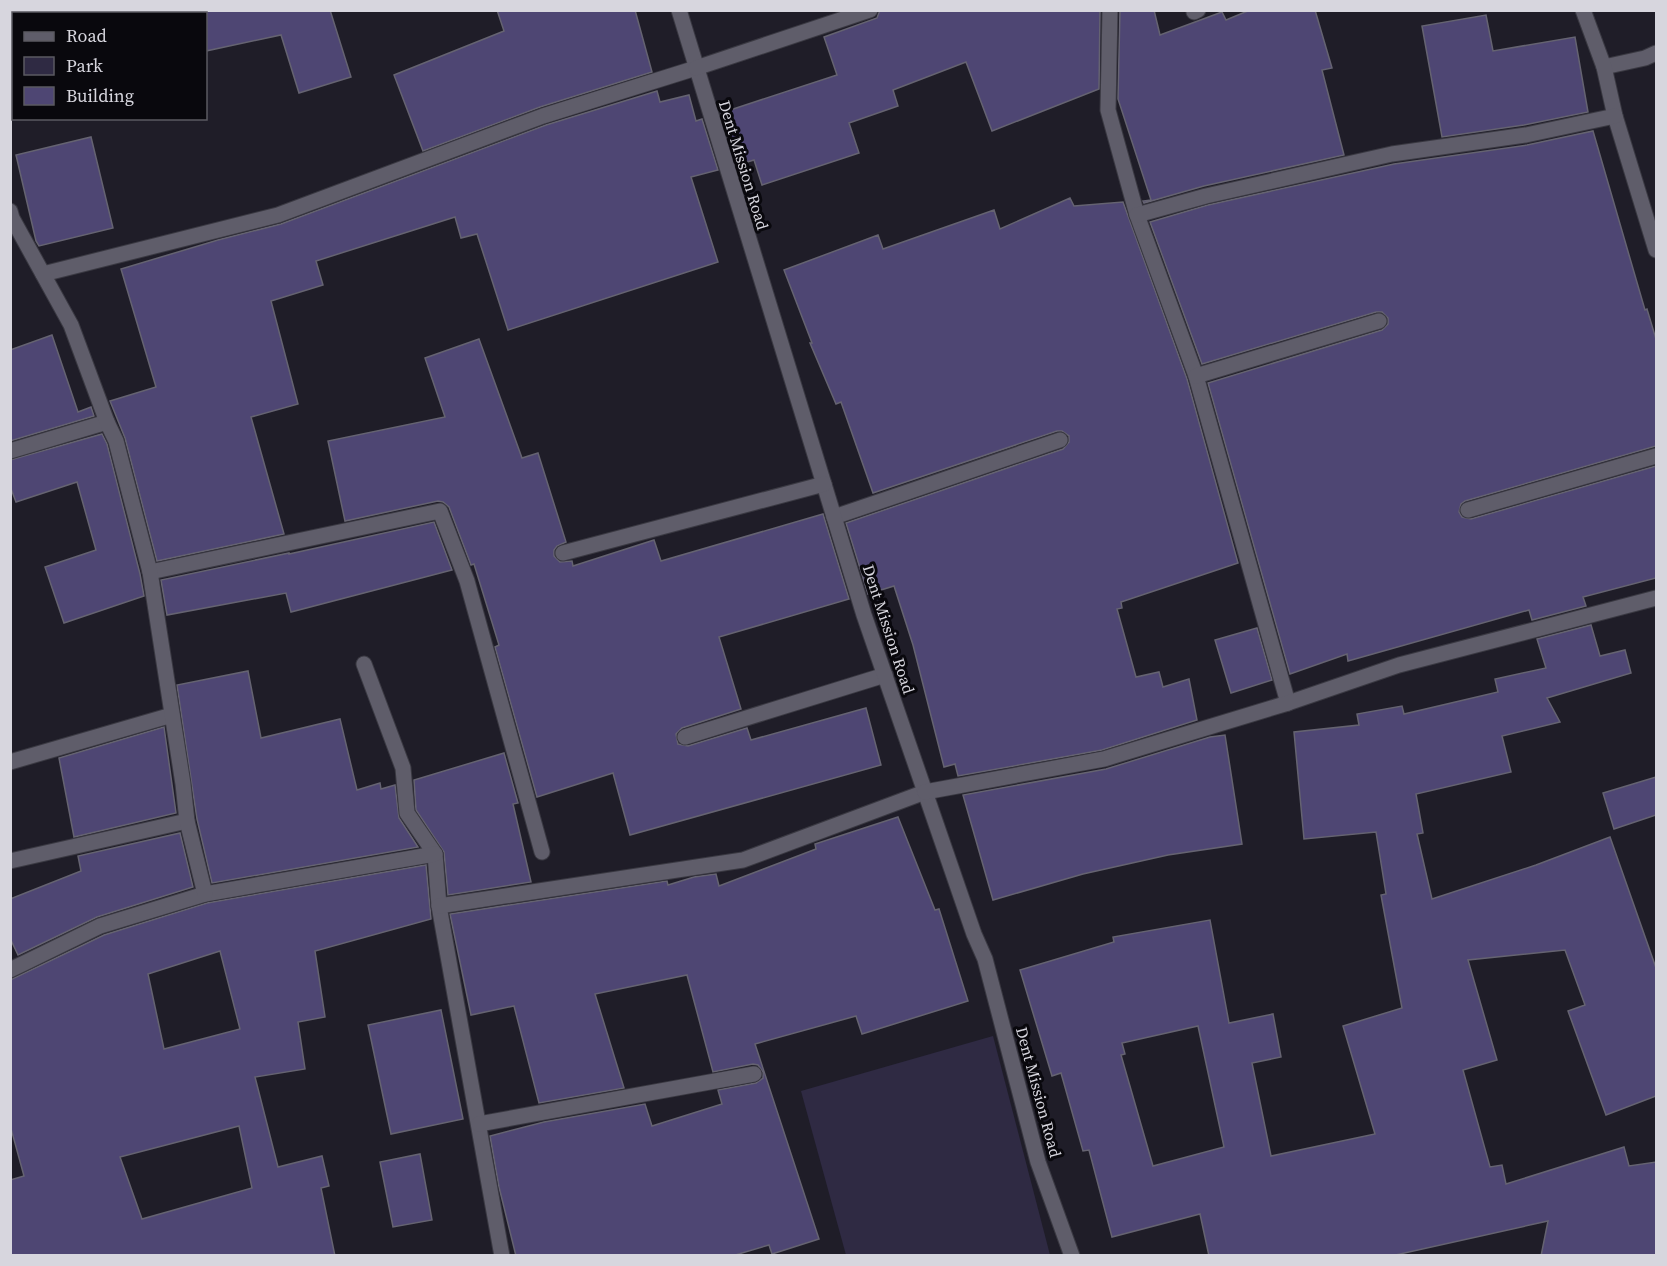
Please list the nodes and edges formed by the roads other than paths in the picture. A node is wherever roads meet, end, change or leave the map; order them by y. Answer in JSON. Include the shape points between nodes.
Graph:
{"nodes":[{"id":1,"x":679,"y":10,"type":"edge"},
{"id":2,"x":870,"y":10,"type":"edge"},
{"id":3,"x":1110,"y":10,"type":"edge"},
{"id":4,"x":1583,"y":10,"type":"edge"},
{"id":5,"x":1656,"y":53,"type":"edge"},
{"id":6,"x":1604,"y":67,"type":"junction"},
{"id":7,"x":696,"y":68,"type":"junction"},
{"id":8,"x":1615,"y":116,"type":"junction"},
{"id":9,"x":1137,"y":215,"type":"junction"},
{"id":10,"x":11,"y":216,"type":"edge"},
{"id":11,"x":1656,"y":250,"type":"edge"},
{"id":12,"x":43,"y":274,"type":"junction"},
{"id":13,"x":1379,"y":321,"type":"dead end"},
{"id":14,"x":1196,"y":376,"type":"junction"},
{"id":15,"x":107,"y":422,"type":"junction"},
{"id":16,"x":1060,"y":440,"type":"dead end"},
{"id":17,"x":10,"y":451,"type":"edge"},
{"id":18,"x":1656,"y":456,"type":"edge"},
{"id":19,"x":824,"y":483,"type":"junction"},
{"id":20,"x":1468,"y":510,"type":"dead end"},
{"id":21,"x":834,"y":517,"type":"junction"},
{"id":22,"x":563,"y":553,"type":"dead end"},
{"id":23,"x":150,"y":572,"type":"junction"},
{"id":24,"x":1656,"y":598,"type":"edge"},
{"id":25,"x":364,"y":664,"type":"dead end"},
{"id":26,"x":885,"y":675,"type":"junction"},
{"id":27,"x":1288,"y":703,"type":"junction"},
{"id":28,"x":172,"y":715,"type":"junction"},
{"id":29,"x":685,"y":737,"type":"dead end"},
{"id":30,"x":10,"y":762,"type":"edge"},
{"id":31,"x":925,"y":792,"type":"junction"},
{"id":32,"x":187,"y":821,"type":"junction"},
{"id":33,"x":542,"y":852,"type":"dead end"},
{"id":34,"x":435,"y":854,"type":"junction"},
{"id":35,"x":10,"y":861,"type":"edge"},
{"id":36,"x":205,"y":894,"type":"junction"},
{"id":37,"x":439,"y":906,"type":"junction"},
{"id":38,"x":13,"y":964,"type":"edge"},
{"id":39,"x":754,"y":1074,"type":"dead end"},
{"id":40,"x":479,"y":1124,"type":"junction"},
{"id":41,"x":502,"y":1256,"type":"edge"},
{"id":42,"x":1072,"y":1256,"type":"edge"}],
"edges":[{"from":1,"to":7,"type":"street","name":"Dent Mission Road"},
{"from":2,"to":7,"type":"street"},
{"from":3,"to":9,"type":"street","via":[[1108,110]]},
{"from":4,"to":6,"type":"street"},
{"from":5,"to":6,"type":"street"},
{"from":6,"to":8,"type":"street"},
{"from":7,"to":12,"type":"street","via":[[543,116],[278,215]]},
{"from":7,"to":19,"type":"street","name":"Dent Mission Road"},
{"from":8,"to":9,"type":"street","via":[[1526,135],[1392,154]]},
{"from":8,"to":11,"type":"street"},
{"from":9,"to":14,"type":"street"},
{"from":10,"to":12,"type":"street"},
{"from":12,"to":15,"type":"street","via":[[71,325]]},
{"from":13,"to":14,"type":"street"},
{"from":14,"to":27,"type":"street"},
{"from":15,"to":17,"type":"street"},
{"from":15,"to":23,"type":"street","via":[[116,441]]},
{"from":16,"to":21,"type":"street"},
{"from":18,"to":20,"type":"street"},
{"from":19,"to":21,"type":"street","name":"Dent Mission Road"},
{"from":19,"to":22,"type":"street"},
{"from":21,"to":26,"type":"street","name":"Dent Mission Road"},
{"from":23,"to":28,"type":"street"},
{"from":23,"to":33,"type":"street","via":[[440,511],[467,581]]},
{"from":24,"to":27,"type":"street","via":[[1399,665]]},
{"from":25,"to":34,"type":"street","via":[[403,768],[407,813]]},
{"from":26,"to":29,"type":"street"},
{"from":26,"to":31,"type":"street","name":"Dent Mission Road"},
{"from":27,"to":31,"type":"street","via":[[1104,759]]},
{"from":28,"to":30,"type":"street"},
{"from":28,"to":32,"type":"street"},
{"from":31,"to":37,"type":"street","via":[[743,860]]},
{"from":31,"to":42,"type":"street","name":"Dent Mission Road","via":[[985,959],[1038,1162]]},
{"from":32,"to":35,"type":"street"},
{"from":32,"to":36,"type":"street"},
{"from":34,"to":36,"type":"street"},
{"from":34,"to":37,"type":"street"},
{"from":36,"to":38,"type":"street","via":[[100,926]]},
{"from":37,"to":40,"type":"street"},
{"from":39,"to":40,"type":"street"},
{"from":40,"to":41,"type":"street"}]}
